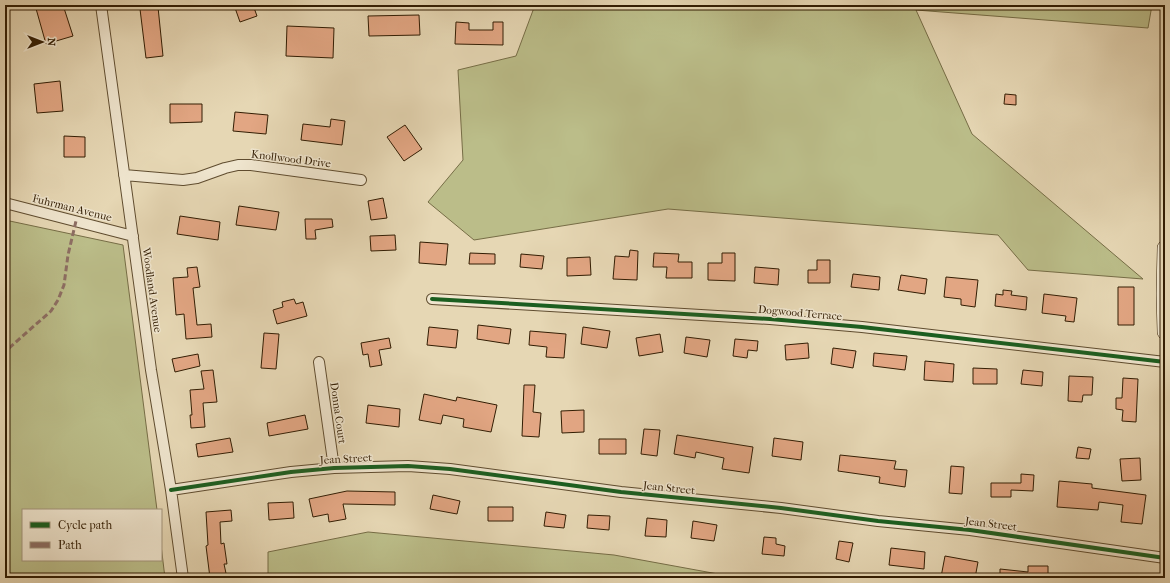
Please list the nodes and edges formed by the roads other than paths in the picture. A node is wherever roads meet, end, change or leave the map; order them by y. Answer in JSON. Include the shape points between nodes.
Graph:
{"nodes":[{"id":1,"x":101,"y":5,"type":"edge"},
{"id":2,"x":124,"y":175,"type":"junction"},
{"id":3,"x":361,"y":180,"type":"dead end"},
{"id":4,"x":5,"y":203,"type":"edge"},
{"id":5,"x":133,"y":236,"type":"junction"},
{"id":6,"x":1165,"y":248,"type":"edge"},
{"id":7,"x":432,"y":299,"type":"dead end"},
{"id":8,"x":1165,"y":332,"type":"edge"},
{"id":9,"x":319,"y":362,"type":"dead end"},
{"id":10,"x":1165,"y":362,"type":"edge"},
{"id":11,"x":334,"y":468,"type":"junction"},
{"id":12,"x":171,"y":490,"type":"junction"},
{"id":13,"x":1165,"y":558,"type":"edge"},
{"id":14,"x":183,"y":578,"type":"edge"}],
"edges":[{"from":1,"to":2,"type":"street","name":"Woodland Avenue"},
{"from":2,"to":3,"type":"street","name":"Knollwood Drive","via":[[183,180],[225,168],[251,164]]},
{"from":2,"to":5,"type":"street","name":"Woodland Avenue"},
{"from":4,"to":5,"type":"street","name":"Fuhrman Avenue"},
{"from":5,"to":12,"type":"street","name":"Woodland Avenue","via":[[151,370]]},
{"from":6,"to":8,"type":"main road"},
{"from":7,"to":10,"type":"street","name":"Dogwood Terrace","via":[[770,319],[862,327]]},
{"from":9,"to":11,"type":"street","name":"Donna Court"},
{"from":11,"to":12,"type":"street","name":"Jean Street"},
{"from":11,"to":13,"type":"street","name":"Jean Street","via":[[408,466],[450,469],[621,492],[970,530]]},
{"from":12,"to":14,"type":"street","name":"Woodland Avenue"}]}
